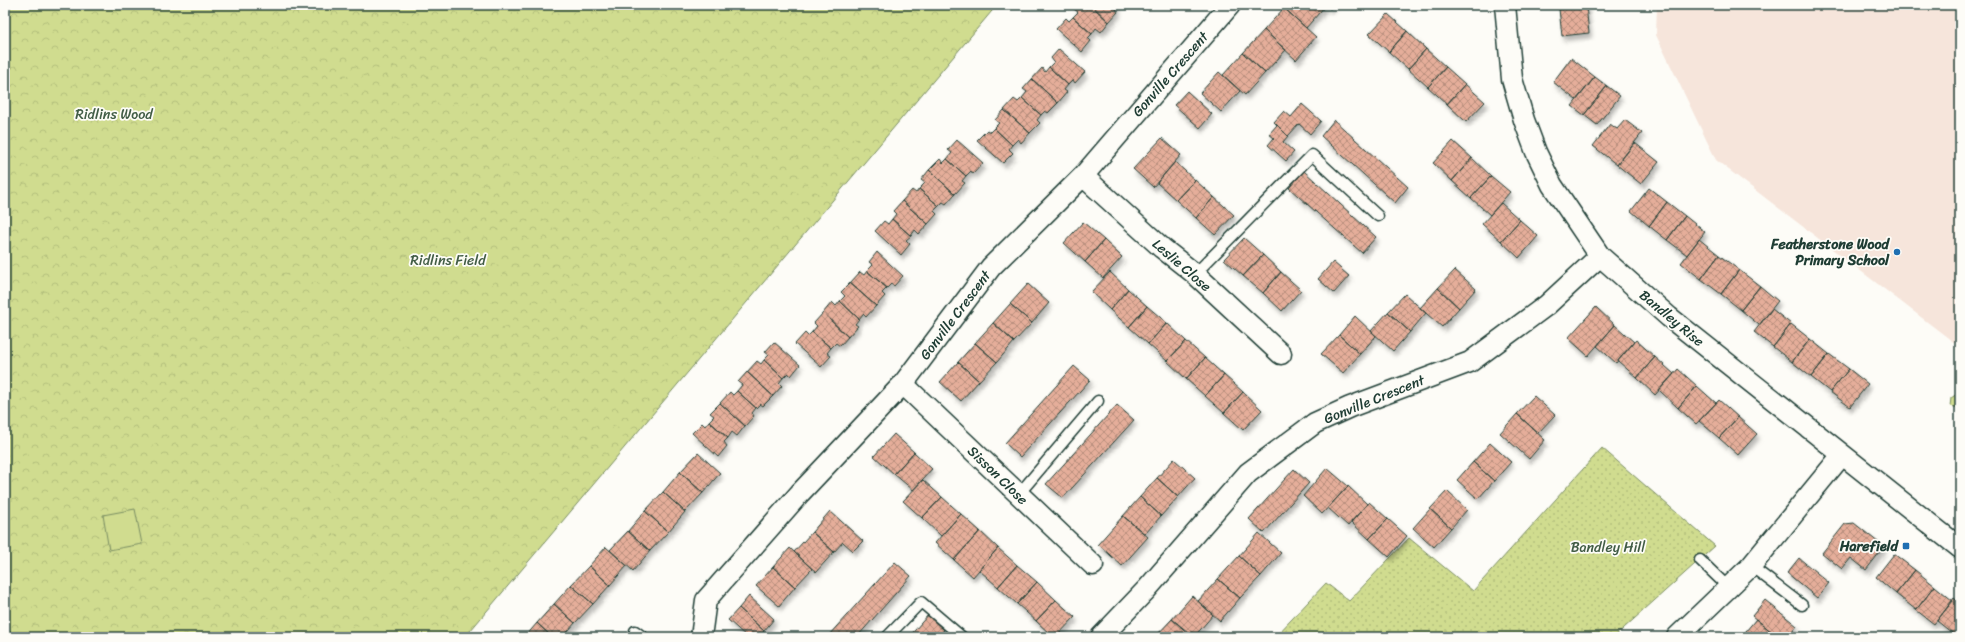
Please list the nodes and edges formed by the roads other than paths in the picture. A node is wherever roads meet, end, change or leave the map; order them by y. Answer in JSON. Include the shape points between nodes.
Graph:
{"nodes":[{"id":1,"x":1230,"y":5,"type":"edge"},
{"id":2,"x":1505,"y":5,"type":"edge"},
{"id":3,"x":1083,"y":176,"type":"junction"},
{"id":4,"x":1378,"y":216,"type":"dead end"},
{"id":5,"x":1600,"y":256,"type":"junction"},
{"id":6,"x":1195,"y":274,"type":"junction"},
{"id":7,"x":1281,"y":354,"type":"dead end"},
{"id":8,"x":903,"y":384,"type":"junction"},
{"id":9,"x":1098,"y":401,"type":"dead end"},
{"id":10,"x":1842,"y":455,"type":"junction"},
{"id":11,"x":1018,"y":495,"type":"junction"},
{"id":12,"x":1960,"y":548,"type":"edge"},
{"id":13,"x":1700,"y":560,"type":"dead end"},
{"id":14,"x":1093,"y":565,"type":"dead end"},
{"id":15,"x":1751,"y":566,"type":"junction"},
{"id":16,"x":1729,"y":588,"type":"junction"},
{"id":17,"x":1802,"y":605,"type":"dead end"},
{"id":18,"x":701,"y":637,"type":"edge"},
{"id":19,"x":887,"y":637,"type":"edge"},
{"id":20,"x":962,"y":637,"type":"edge"},
{"id":21,"x":1101,"y":637,"type":"edge"},
{"id":22,"x":1678,"y":637,"type":"edge"}],
"edges":[{"from":1,"to":3,"type":"street","name":"Gonville Crescent"},
{"from":2,"to":5,"type":"street","name":"Bandley Rise","via":[[1512,79],[1536,152],[1552,185]]},
{"from":3,"to":6,"type":"street","name":"Leslie Close","via":[[1162,248]]},
{"from":3,"to":8,"type":"street","name":"Gonville Crescent","via":[[991,267]]},
{"from":4,"to":6,"type":"lane","via":[[1312,155]]},
{"from":5,"to":10,"type":"street","name":"Bandley Rise","via":[[1669,317]]},
{"from":5,"to":21,"type":"street","name":"Gonville Crescent","via":[[1546,306],[1470,362],[1350,407],[1316,423],[1248,473]]},
{"from":6,"to":7,"type":"street","name":"Leslie Close"},
{"from":8,"to":11,"type":"street","name":"Sisson Close"},
{"from":8,"to":18,"type":"street","name":"Gonville Crescent","via":[[800,493],[706,600]]},
{"from":9,"to":11,"type":"lane"},
{"from":10,"to":12,"type":"street","name":"Bandley Rise"},
{"from":10,"to":15,"type":"street"},
{"from":11,"to":14,"type":"street","name":"Sisson Close"},
{"from":13,"to":16,"type":"lane"},
{"from":15,"to":16,"type":"street"},
{"from":15,"to":17,"type":"lane"},
{"from":16,"to":22,"type":"street"},
{"from":19,"to":20,"type":"lane","via":[[921,602]]}]}
